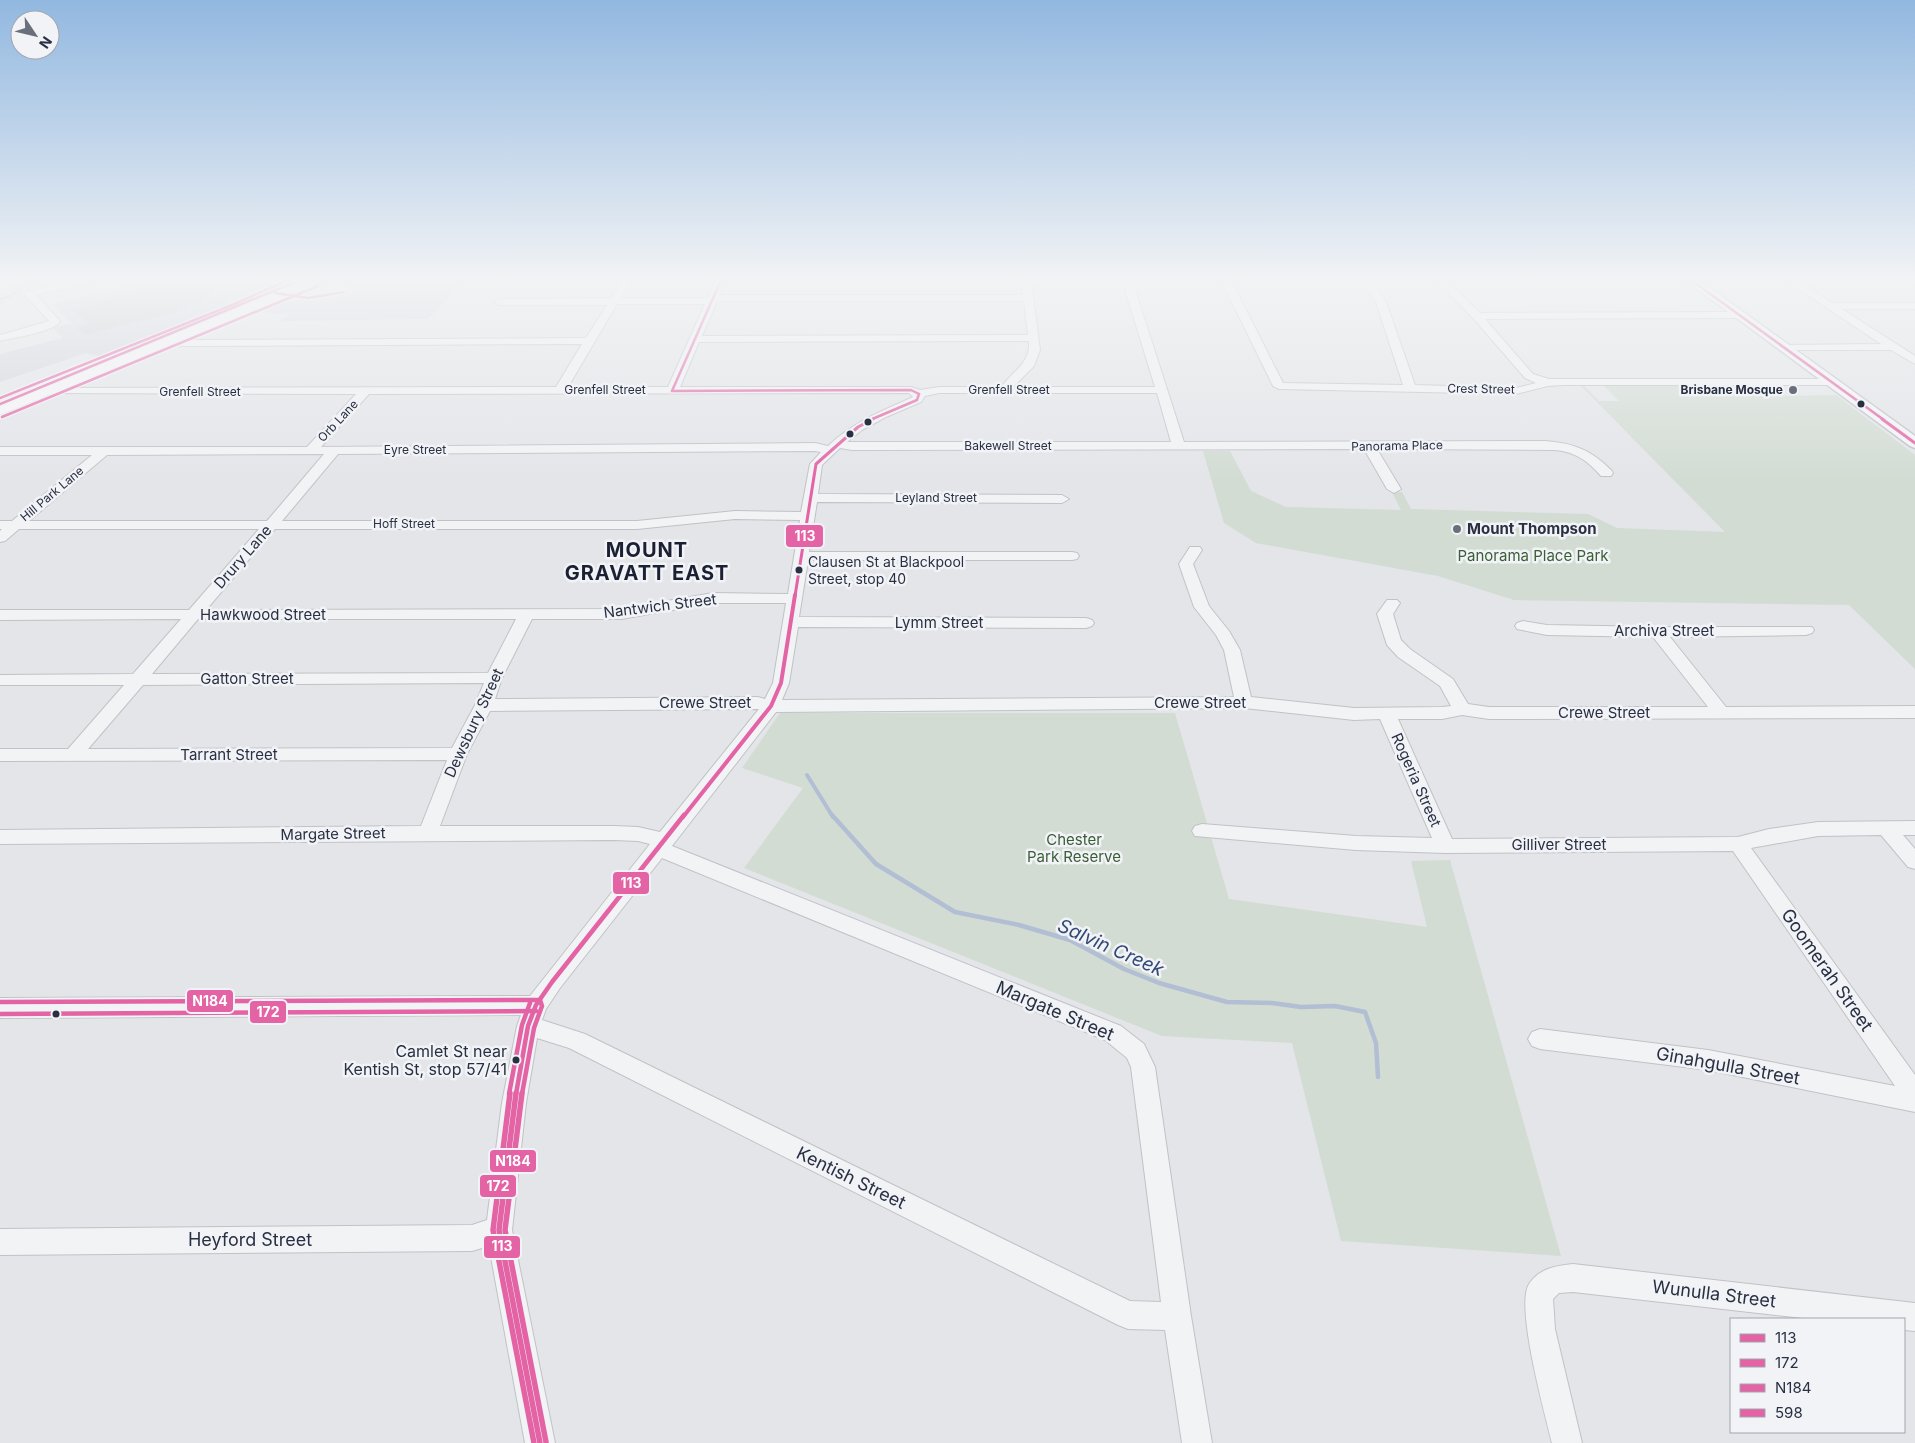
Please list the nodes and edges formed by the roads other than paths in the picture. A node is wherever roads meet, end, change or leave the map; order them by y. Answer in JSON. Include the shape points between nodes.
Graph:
{"nodes":[{"id":1,"x":144,"y":347,"type":"edge"},
{"id":2,"x":153,"y":347,"type":"edge"},
{"id":3,"x":586,"y":347,"type":"edge"},
{"id":4,"x":691,"y":347,"type":"edge"},
{"id":5,"x":1035,"y":347,"type":"edge"},
{"id":6,"x":1148,"y":347,"type":"edge"},
{"id":7,"x":1260,"y":347,"type":"edge"},
{"id":8,"x":1396,"y":347,"type":"edge"},
{"id":9,"x":1504,"y":347,"type":"edge"},
{"id":10,"x":1857,"y":347,"type":"edge"},
{"id":11,"x":1894,"y":347,"type":"edge"},
{"id":12,"x":1901,"y":347,"type":"edge"},
{"id":13,"x":1784,"y":348,"type":"joint"},
{"id":14,"x":1915,"y":348,"type":"edge"},
{"id":15,"x":1915,"y":361,"type":"edge"},
{"id":16,"x":1827,"y":379,"type":"junction"},
{"id":17,"x":1539,"y":383,"type":"junction"},
{"id":18,"x":1410,"y":388,"type":"junction"},
{"id":19,"x":560,"y":390,"type":"junction"},
{"id":20,"x":1004,"y":390,"type":"junction"},
{"id":21,"x":1162,"y":390,"type":"junction"},
{"id":22,"x":46,"y":391,"type":"junction"},
{"id":23,"x":365,"y":391,"type":"junction"},
{"id":24,"x":672,"y":391,"type":"junction"},
{"id":25,"x":919,"y":394,"type":"junction"},
{"id":26,"x":0,"y":405,"type":"edge"},
{"id":27,"x":0,"y":410,"type":"edge"},
{"id":28,"x":1915,"y":443,"type":"edge"},
{"id":29,"x":1179,"y":446,"type":"junction"},
{"id":30,"x":1369,"y":446,"type":"junction"},
{"id":31,"x":833,"y":447,"type":"junction"},
{"id":32,"x":311,"y":450,"type":"junction"},
{"id":33,"x":335,"y":450,"type":"junction"},
{"id":34,"x":0,"y":451,"type":"edge"},
{"id":35,"x":104,"y":451,"type":"junction"},
{"id":36,"x":1606,"y":473,"type":"dead end"},
{"id":37,"x":1394,"y":489,"type":"dead end"},
{"id":38,"x":811,"y":498,"type":"junction"},
{"id":39,"x":1062,"y":499,"type":"dead end"},
{"id":40,"x":807,"y":516,"type":"junction"},
{"id":41,"x":272,"y":524,"type":"junction"},
{"id":42,"x":0,"y":525,"type":"edge"},
{"id":43,"x":16,"y":525,"type":"junction"},
{"id":44,"x":0,"y":538,"type":"edge"},
{"id":45,"x":1195,"y":550,"type":"dead end"},
{"id":46,"x":801,"y":556,"type":"junction"},
{"id":47,"x":1072,"y":556,"type":"dead end"},
{"id":48,"x":794,"y":599,"type":"junction"},
{"id":49,"x":1392,"y":603,"type":"dead end"},
{"id":50,"x":193,"y":615,"type":"junction"},
{"id":51,"x":526,"y":615,"type":"junction"},
{"id":52,"x":0,"y":616,"type":"edge"},
{"id":53,"x":791,"y":622,"type":"junction"},
{"id":54,"x":1086,"y":623,"type":"dead end"},
{"id":55,"x":1523,"y":626,"type":"dead end"},
{"id":56,"x":1806,"y":630,"type":"dead end"},
{"id":57,"x":1658,"y":632,"type":"junction"},
{"id":58,"x":494,"y":678,"type":"junction"},
{"id":59,"x":0,"y":680,"type":"edge"},
{"id":60,"x":137,"y":680,"type":"junction"},
{"id":61,"x":1244,"y":702,"type":"junction"},
{"id":62,"x":484,"y":705,"type":"junction"},
{"id":63,"x":771,"y":706,"type":"junction"},
{"id":64,"x":1462,"y":709,"type":"junction"},
{"id":65,"x":1721,"y":712,"type":"junction"},
{"id":66,"x":1915,"y":712,"type":"edge"},
{"id":67,"x":1387,"y":714,"type":"junction"},
{"id":68,"x":458,"y":754,"type":"junction"},
{"id":69,"x":0,"y":755,"type":"edge"},
{"id":70,"x":73,"y":755,"type":"junction"},
{"id":71,"x":1886,"y":828,"type":"junction"},
{"id":72,"x":1915,"y":828,"type":"edge"},
{"id":73,"x":1202,"y":831,"type":"dead end"},
{"id":74,"x":428,"y":833,"type":"junction"},
{"id":75,"x":0,"y":837,"type":"edge"},
{"id":76,"x":1738,"y":844,"type":"junction"},
{"id":77,"x":662,"y":845,"type":"junction"},
{"id":78,"x":1445,"y":846,"type":"junction"},
{"id":79,"x":1915,"y":862,"type":"edge"},
{"id":80,"x":0,"y":1008,"type":"edge"},
{"id":81,"x":532,"y":1016,"type":"junction"},
{"id":82,"x":1540,"y":1039,"type":"dead end"},
{"id":83,"x":1915,"y":1095,"type":"edge"},
{"id":84,"x":1915,"y":1101,"type":"edge"},
{"id":85,"x":498,"y":1230,"type":"junction"},
{"id":86,"x":0,"y":1242,"type":"edge"},
{"id":87,"x":1176,"y":1316,"type":"junction"},
{"id":88,"x":1915,"y":1317,"type":"edge"},
{"id":89,"x":540,"y":1443,"type":"edge"},
{"id":90,"x":1197,"y":1443,"type":"edge"},
{"id":91,"x":1567,"y":1443,"type":"edge"}],
"edges":[{"from":1,"to":26,"type":"main road"},
{"from":2,"to":22,"type":"main road"},
{"from":3,"to":19,"type":"street"},
{"from":4,"to":24,"type":"street"},
{"from":5,"to":20,"type":"street","via":[[1030,364]]},
{"from":6,"to":21,"type":"street"},
{"from":7,"to":18,"type":"street","name":"Crest Street","via":[[1279,386]]},
{"from":8,"to":18,"type":"street"},
{"from":9,"to":17,"type":"street"},
{"from":10,"to":13,"type":"street"},
{"from":11,"to":15,"type":"street"},
{"from":12,"to":14,"type":"street"},
{"from":13,"to":16,"type":"main road"},
{"from":16,"to":17,"type":"street","name":"Crest Street"},
{"from":16,"to":28,"type":"main road"},
{"from":17,"to":18,"type":"street","name":"Crest Street","via":[[1516,391]]},
{"from":19,"to":23,"type":"street","name":"Grenfell Street"},
{"from":19,"to":24,"type":"street","name":"Grenfell Street"},
{"from":20,"to":21,"type":"street","name":"Grenfell Street"},
{"from":20,"to":25,"type":"street","name":"Grenfell Street","via":[[939,390]]},
{"from":21,"to":29,"type":"street"},
{"from":22,"to":23,"type":"street","name":"Grenfell Street"},
{"from":22,"to":27,"type":"main road"},
{"from":23,"to":32,"type":"street","name":"Orb Lane"},
{"from":24,"to":25,"type":"street","name":"Grenfell Street","via":[[911,390]]},
{"from":25,"to":31,"type":"street","via":[[917,400],[870,420]]},
{"from":29,"to":30,"type":"street","name":"Panorama Place"},
{"from":29,"to":31,"type":"street","name":"Bakewell Street"},
{"from":30,"to":36,"type":"street","name":"Panorama Place","via":[[1560,446],[1592,457]]},
{"from":30,"to":37,"type":"street"},
{"from":31,"to":33,"type":"street","name":"Eyre Street"},
{"from":31,"to":38,"type":"street","via":[[816,464]]},
{"from":32,"to":33,"type":"street","name":"Eyre Street"},
{"from":32,"to":35,"type":"street","name":"Eyre Street"},
{"from":33,"to":41,"type":"street","name":"Drury Lane"},
{"from":34,"to":35,"type":"street","name":"Eyre Street"},
{"from":35,"to":43,"type":"street","name":"Hill Park Lane"},
{"from":38,"to":39,"type":"street","name":"Leyland Street"},
{"from":38,"to":40,"type":"street"},
{"from":40,"to":41,"type":"street","name":"Hoff Street","via":[[735,515],[636,525]]},
{"from":40,"to":46,"type":"street"},
{"from":41,"to":43,"type":"street","name":"Hoff Street"},
{"from":41,"to":50,"type":"street","name":"Drury Lane"},
{"from":42,"to":43,"type":"street","name":"Hoff Street"},
{"from":43,"to":44,"type":"street","name":"Hill Park Lane"},
{"from":45,"to":61,"type":"street","via":[[1186,564],[1202,607],[1232,650]]},
{"from":46,"to":47,"type":"street"},
{"from":46,"to":48,"type":"street"},
{"from":48,"to":51,"type":"street","name":"Nantwich Street","via":[[713,598],[621,614]]},
{"from":48,"to":53,"type":"street"},
{"from":49,"to":64,"type":"street","via":[[1385,614],[1393,642],[1447,683]]},
{"from":50,"to":51,"type":"street","name":"Hawkwood Street"},
{"from":50,"to":52,"type":"street","name":"Hawkwood Street"},
{"from":50,"to":60,"type":"street","name":"Drury Lane"},
{"from":51,"to":58,"type":"street","name":"Dewsbury Street"},
{"from":53,"to":54,"type":"street","name":"Lymm Street"},
{"from":53,"to":63,"type":"street","via":[[781,683]]},
{"from":55,"to":57,"type":"street","name":"Archiva Street","via":[[1547,630]]},
{"from":56,"to":57,"type":"street","name":"Archiva Street"},
{"from":57,"to":65,"type":"street"},
{"from":58,"to":60,"type":"street","name":"Gatton Street"},
{"from":58,"to":62,"type":"street","name":"Dewsbury Street"},
{"from":59,"to":60,"type":"street","name":"Gatton Street"},
{"from":60,"to":70,"type":"street","name":"Drury Lane"},
{"from":61,"to":63,"type":"street","name":"Crewe Street"},
{"from":61,"to":67,"type":"street","name":"Crewe Street","via":[[1354,714]]},
{"from":62,"to":63,"type":"street","name":"Crewe Street","via":[[758,703]]},
{"from":62,"to":68,"type":"street","name":"Dewsbury Street"},
{"from":63,"to":77,"type":"street"},
{"from":64,"to":65,"type":"street","name":"Crewe Street","via":[[1489,713]]},
{"from":64,"to":67,"type":"street","name":"Crewe Street","via":[[1442,713]]},
{"from":65,"to":66,"type":"street","name":"Crewe Street"},
{"from":67,"to":78,"type":"street","name":"Rogeria Street"},
{"from":68,"to":70,"type":"street","name":"Tarrant Street"},
{"from":68,"to":74,"type":"street","name":"Dewsbury Street"},
{"from":69,"to":70,"type":"street","name":"Tarrant Street"},
{"from":71,"to":72,"type":"street","name":"Gilliver Street"},
{"from":71,"to":76,"type":"street","name":"Gilliver Street","via":[[1818,828]]},
{"from":71,"to":79,"type":"street"},
{"from":73,"to":78,"type":"street","name":"Gilliver Street"},
{"from":74,"to":75,"type":"street","name":"Margate Street"},
{"from":74,"to":77,"type":"street","name":"Margate Street","via":[[638,834]]},
{"from":76,"to":78,"type":"street","name":"Gilliver Street"},
{"from":76,"to":83,"type":"street","name":"Goomerah Street"},
{"from":77,"to":81,"type":"street","via":[[558,975]]},
{"from":77,"to":87,"type":"street","name":"Margate Street","via":[[1113,1033],[1136,1051],[1143,1067]]},
{"from":80,"to":81,"type":"street","name":"Kentish Street"},
{"from":81,"to":85,"type":"street","via":[[514,1103]]},
{"from":81,"to":87,"type":"street","name":"Kentish Street","via":[[559,1034],[1128,1315]]},
{"from":82,"to":84,"type":"street","name":"Ginahgulla Street","via":[[1708,1060]]},
{"from":85,"to":86,"type":"street","name":"Heyford Street","via":[[472,1238]]},
{"from":85,"to":89,"type":"street"},
{"from":87,"to":90,"type":"street","name":"Margate Street"},
{"from":88,"to":91,"type":"street","name":"Wunulla Street","via":[[1574,1278],[1552,1280],[1540,1294],[1541,1329]]}]}
